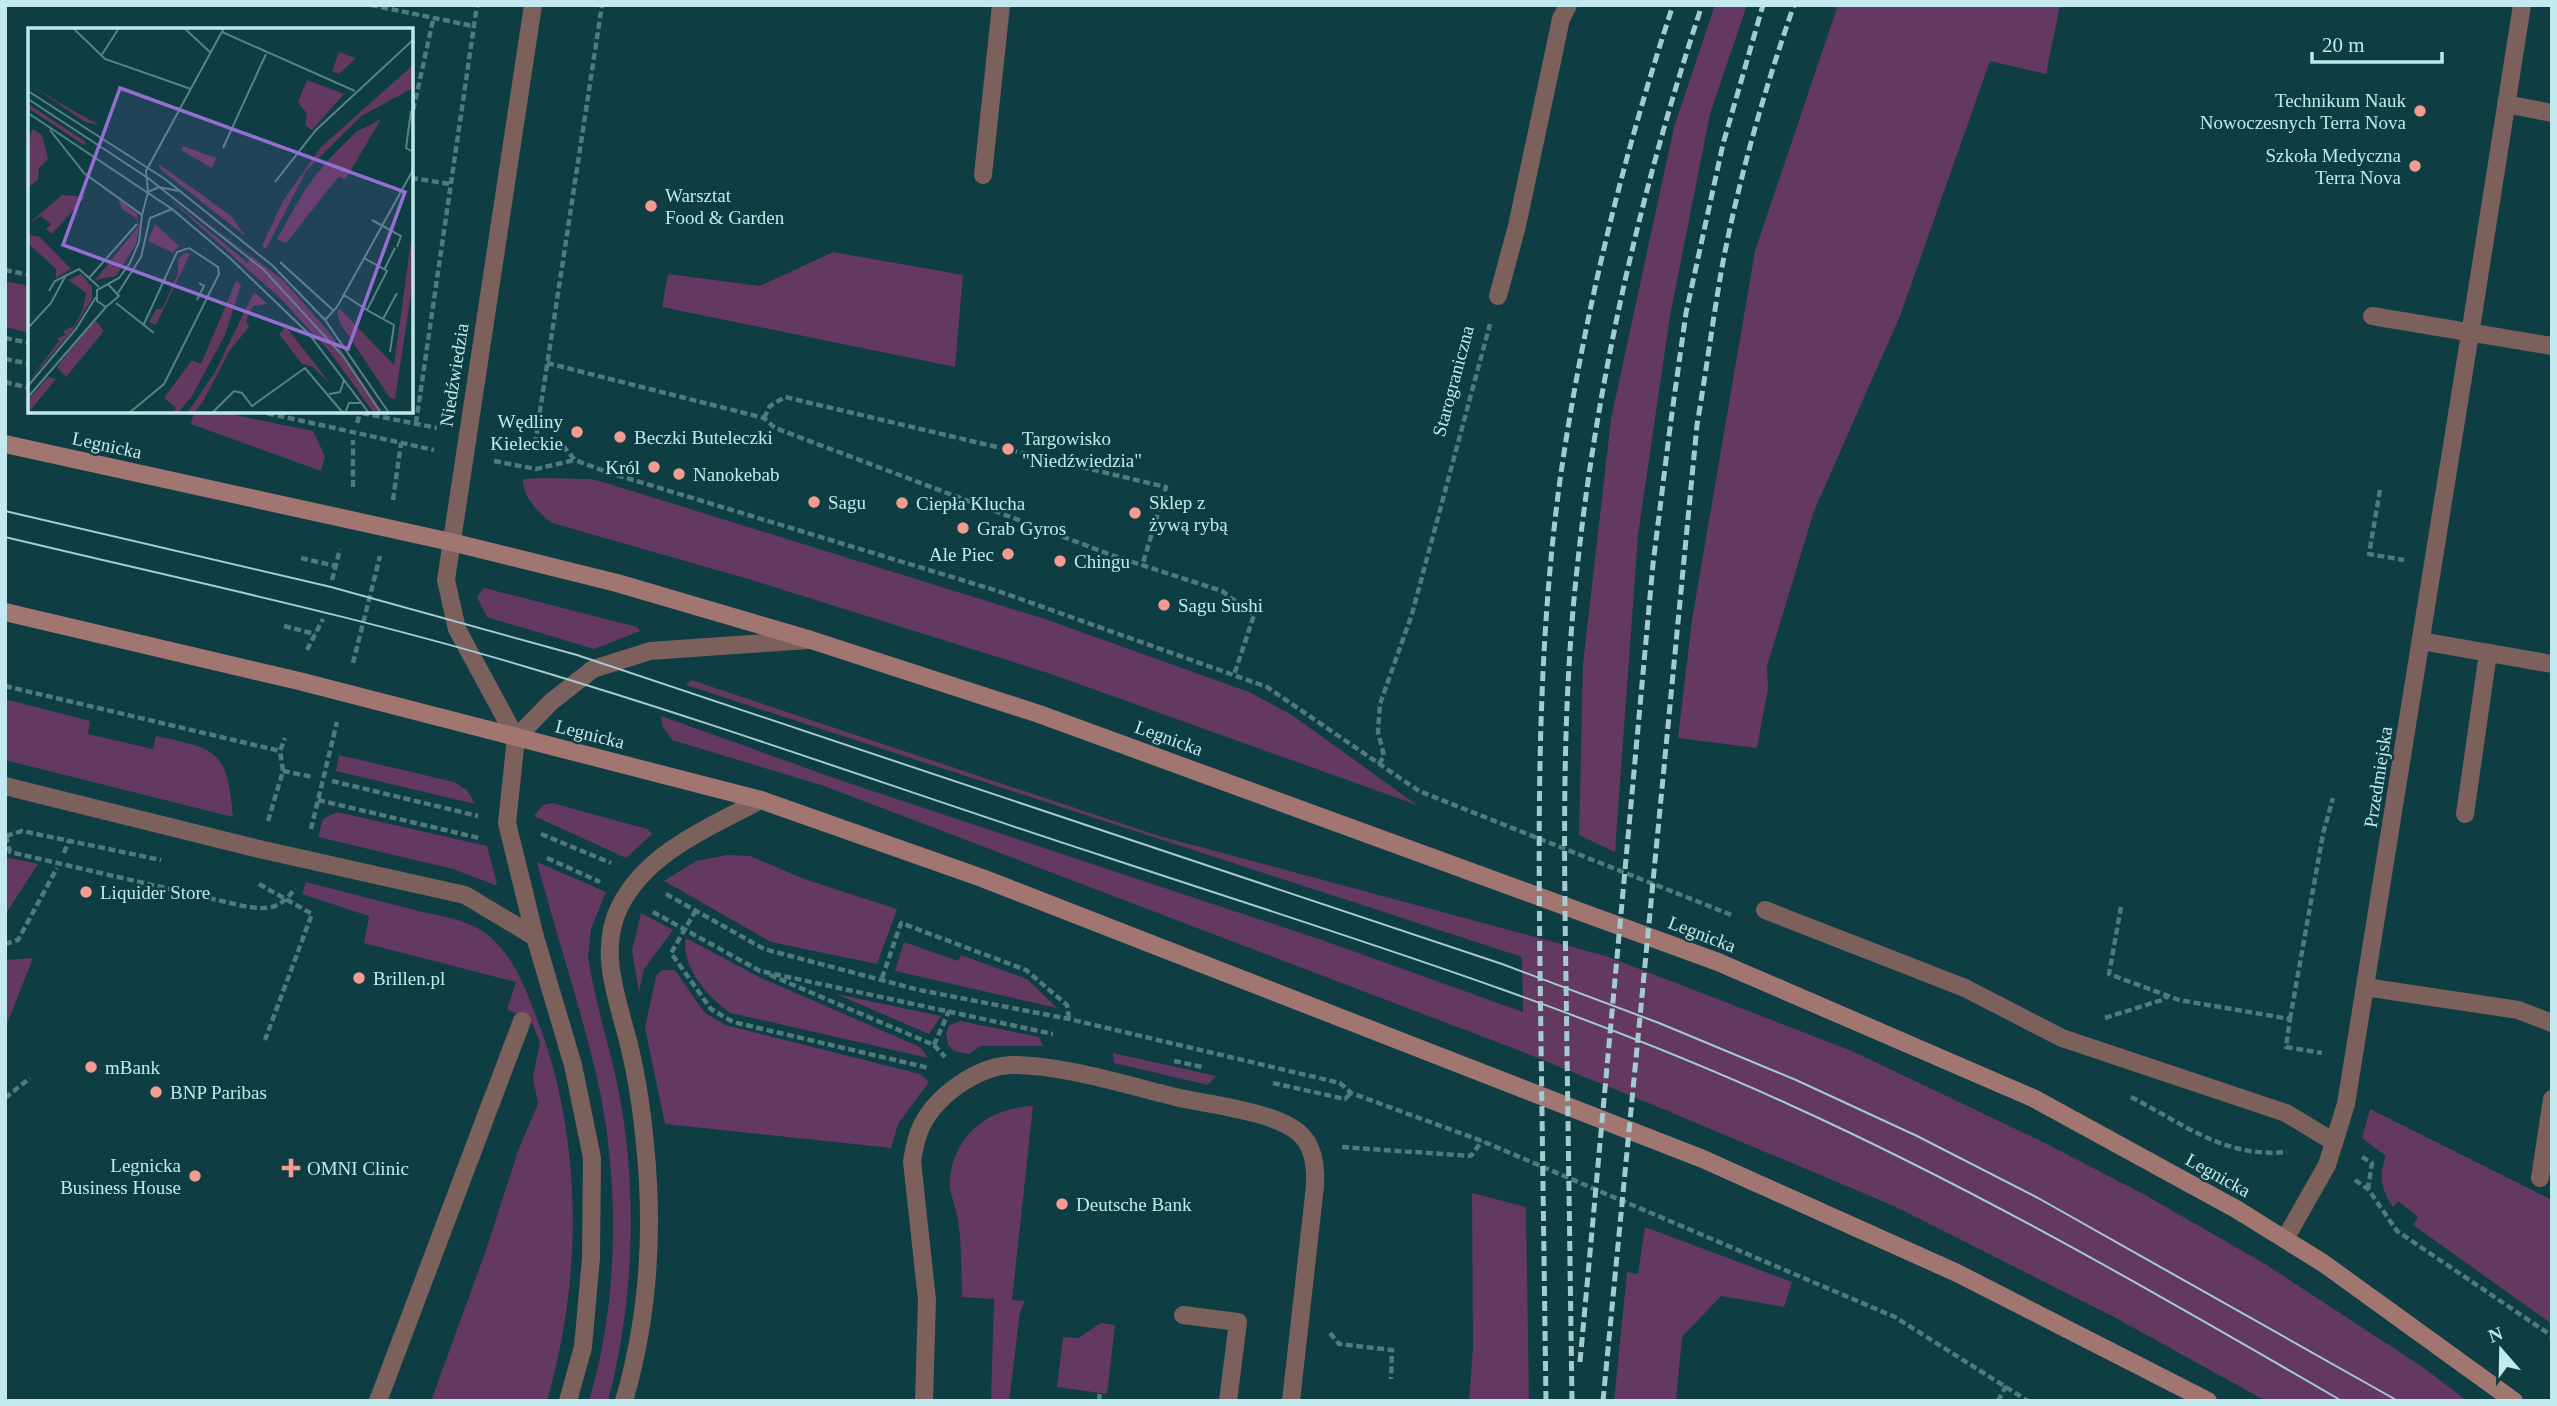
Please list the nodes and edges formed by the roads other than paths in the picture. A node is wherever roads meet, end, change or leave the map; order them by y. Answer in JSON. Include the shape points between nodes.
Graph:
{"nodes":[{"id":1,"x":533,"y":5,"type":"edge"},
{"id":2,"x":1001,"y":5,"type":"edge"},
{"id":3,"x":1568,"y":5,"type":"edge"},
{"id":4,"x":2522,"y":5,"type":"edge"},
{"id":5,"x":2506,"y":104,"type":"junction"},
{"id":6,"x":2552,"y":113,"type":"edge"},
{"id":7,"x":983,"y":175,"type":"dead end"},
{"id":8,"x":1498,"y":296,"type":"road end"},
{"id":9,"x":2372,"y":316,"type":"dead end"},
{"id":10,"x":2470,"y":333,"type":"junction"},
{"id":11,"x":2552,"y":346,"type":"edge"},
{"id":12,"x":5,"y":444,"type":"edge"},
{"id":13,"x":451,"y":542,"type":"junction"},
{"id":14,"x":5,"y":612,"type":"edge"},
{"id":15,"x":811,"y":640,"type":"junction"},
{"id":16,"x":2421,"y":641,"type":"junction"},
{"id":17,"x":2488,"y":653,"type":"junction"},
{"id":18,"x":2552,"y":664,"type":"edge"},
{"id":19,"x":516,"y":738,"type":"junction"},
{"id":20,"x":5,"y":786,"type":"edge"},
{"id":21,"x":761,"y":800,"type":"junction"},
{"id":22,"x":2465,"y":814,"type":"dead end"},
{"id":23,"x":1765,"y":910,"type":"dead end"},
{"id":24,"x":535,"y":937,"type":"junction"},
{"id":25,"x":2365,"y":986,"type":"junction"},
{"id":26,"x":522,"y":1021,"type":"dead end"},
{"id":27,"x":2552,"y":1023,"type":"edge"},
{"id":28,"x":2552,"y":1099,"type":"edge"},
{"id":29,"x":2334,"y":1142,"type":"junction"},
{"id":30,"x":2540,"y":1178,"type":"dead end"},
{"id":31,"x":2285,"y":1239,"type":"junction"},
{"id":32,"x":1183,"y":1315,"type":"dead end"},
{"id":33,"x":378,"y":1401,"type":"edge"},
{"id":34,"x":568,"y":1401,"type":"edge"},
{"id":35,"x":624,"y":1401,"type":"edge"},
{"id":36,"x":924,"y":1401,"type":"edge"},
{"id":37,"x":1228,"y":1401,"type":"edge"},
{"id":38,"x":1291,"y":1401,"type":"edge"},
{"id":39,"x":2208,"y":1401,"type":"edge"},
{"id":40,"x":2514,"y":1401,"type":"edge"}],
"edges":[{"from":1,"to":13,"type":"street","name":"Niedźwiedzia"},
{"from":2,"to":7,"type":"street"},
{"from":3,"to":8,"type":"street","via":[[1561,19]]},
{"from":4,"to":5,"type":"street","name":"Przedmiejska"},
{"from":5,"to":6,"type":"street"},
{"from":5,"to":10,"type":"street","name":"Przedmiejska"},
{"from":9,"to":10,"type":"street"},
{"from":10,"to":11,"type":"street"},
{"from":10,"to":16,"type":"street","name":"Przedmiejska"},
{"from":12,"to":13,"type":"main road","name":"Legnicka"},
{"from":13,"to":15,"type":"main road","name":"Legnicka","via":[[613,582]]},
{"from":13,"to":19,"type":"street","name":"Niedźwiedzia","via":[[446,580],[457,629]]},
{"from":14,"to":19,"type":"main road","name":"Legnicka"},
{"from":15,"to":19,"type":"street","name":"Legnicka","via":[[650,651],[604,666],[551,702]]},
{"from":15,"to":31,"type":"main road","name":"Legnicka","via":[[1039,714],[1718,962],[2033,1098]]},
{"from":16,"to":17,"type":"street"},
{"from":16,"to":25,"type":"street","name":"Przedmiejska"},
{"from":17,"to":18,"type":"street"},
{"from":17,"to":22,"type":"street"},
{"from":19,"to":21,"type":"main road","name":"Legnicka"},
{"from":19,"to":24,"type":"street","via":[[507,823]]},
{"from":20,"to":24,"type":"street","via":[[465,895]]},
{"from":21,"to":35,"type":"street","via":[[689,838],[638,878],[619,908],[609,938],[612,982],[630,1048],[646,1158],[649,1270],[640,1347]]},
{"from":21,"to":39,"type":"main road","name":"Legnicka","via":[[982,878],[1703,1159],[1957,1273]]},
{"from":23,"to":29,"type":"street","via":[[1965,988],[2062,1038],[2286,1113]]},
{"from":24,"to":34,"type":"street","via":[[573,1065],[592,1158],[591,1258],[583,1347]]},
{"from":25,"to":27,"type":"street","via":[[2518,1010]]},
{"from":25,"to":29,"type":"street","name":"Przedmiejska","via":[[2346,1104]]},
{"from":26,"to":33,"type":"street"},
{"from":28,"to":30,"type":"street"},
{"from":29,"to":31,"type":"street","name":"Przedmiejska"},
{"from":31,"to":40,"type":"main road","name":"Legnicka"},
{"from":32,"to":37,"type":"street","via":[[1238,1321]]},
{"from":36,"to":38,"type":"street","via":[[927,1300],[912,1161],[921,1126],[930,1112],[960,1085],[1010,1065],[1078,1075],[1256,1115],[1290,1127],[1310,1147],[1315,1186]]}]}
